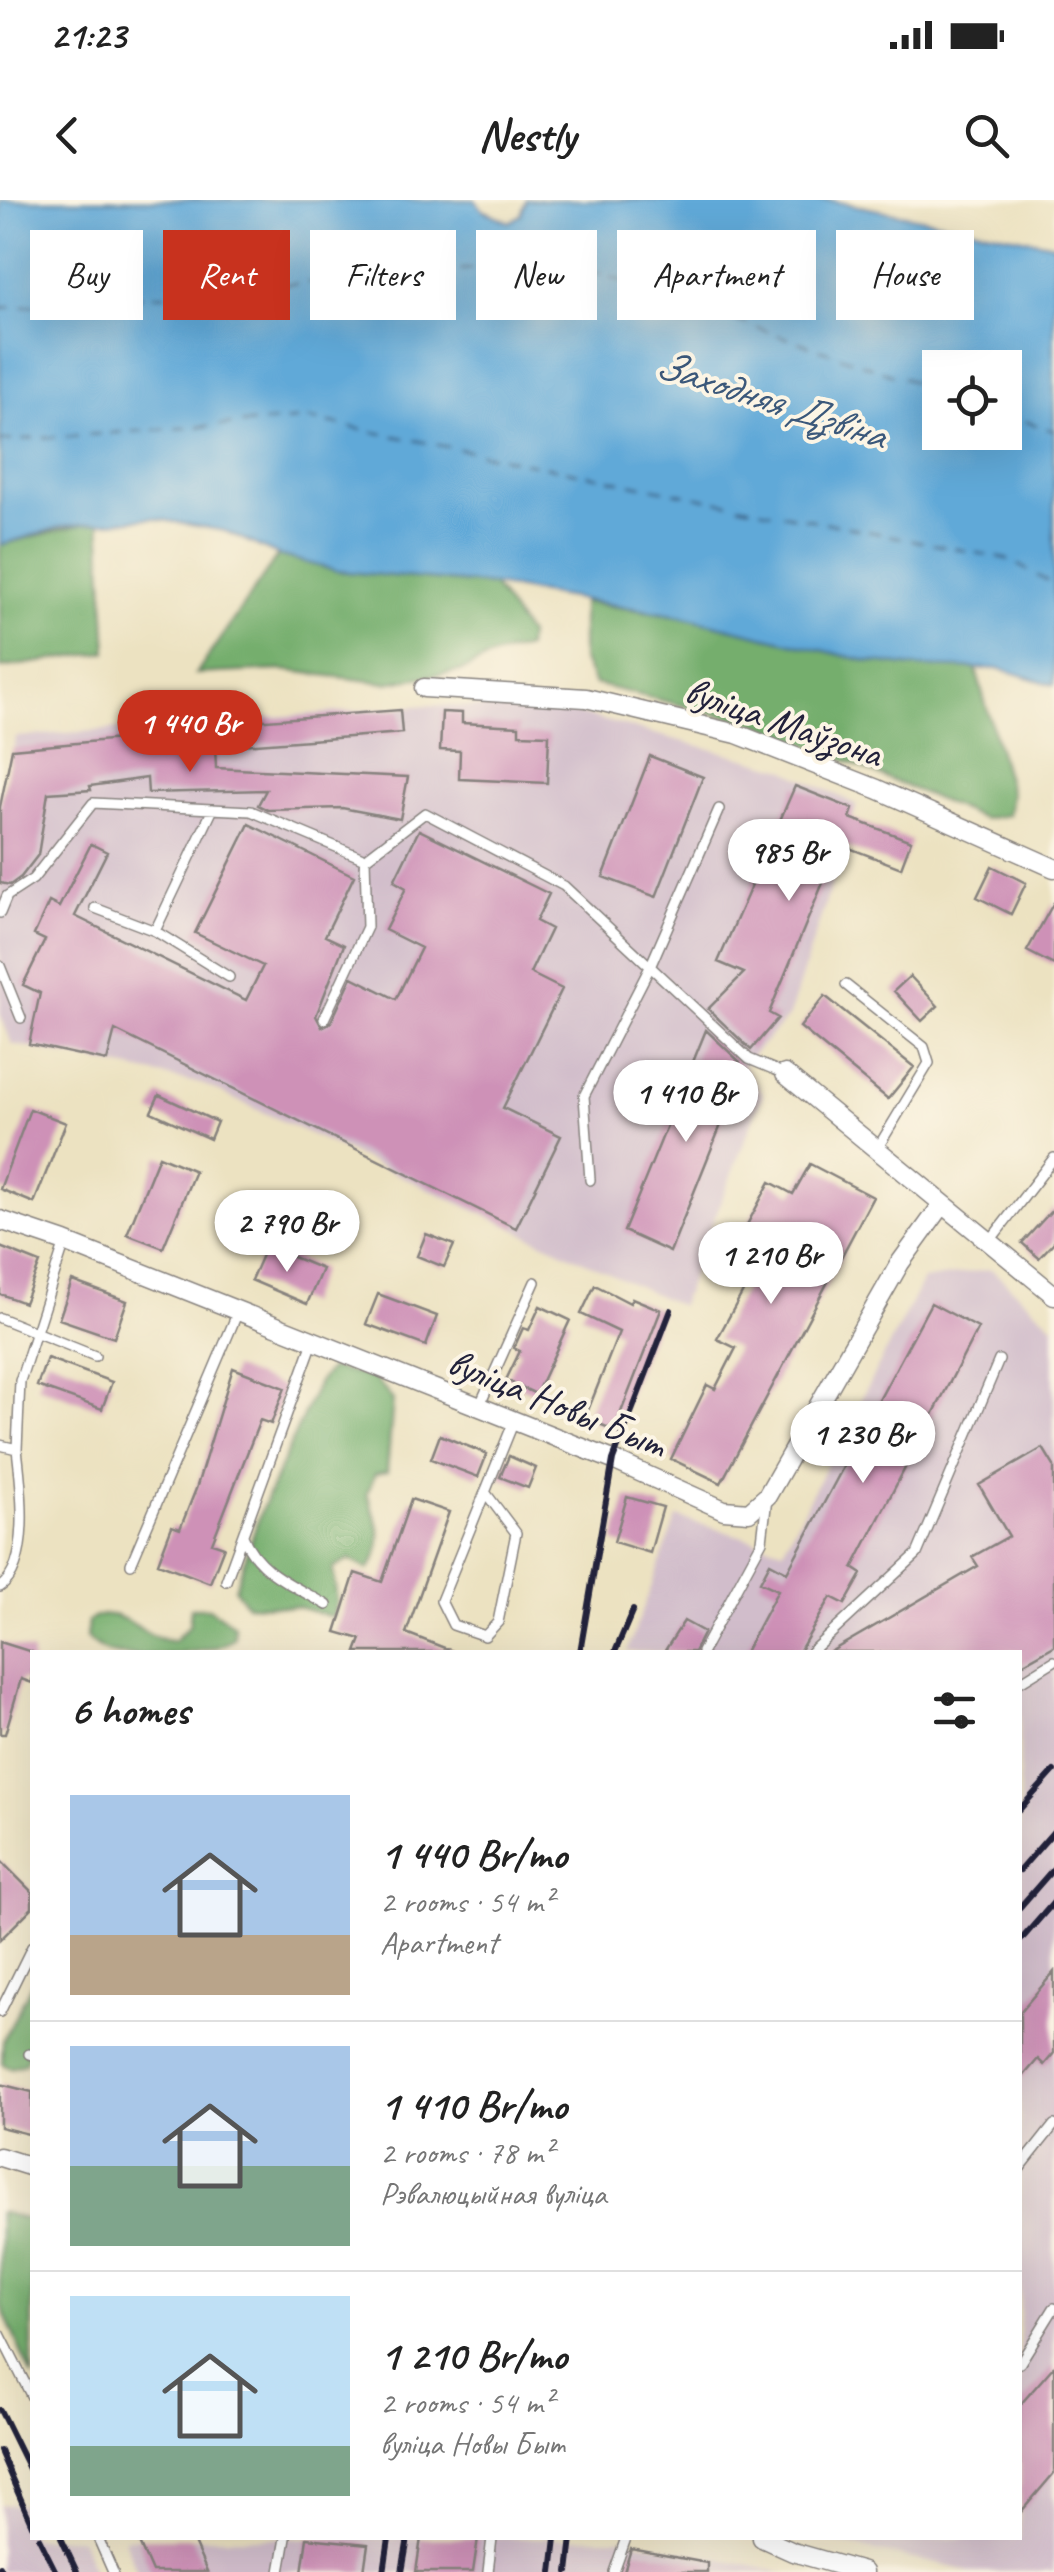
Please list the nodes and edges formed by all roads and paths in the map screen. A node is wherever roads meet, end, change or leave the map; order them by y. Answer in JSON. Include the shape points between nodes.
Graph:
{"nodes":[{"id":1,"x":424,"y":688,"type":"dead end"},
{"id":2,"x":719,"y":809,"type":"dead end"},
{"id":3,"x":213,"y":810,"type":"junction"},
{"id":4,"x":364,"y":859,"type":"junction"},
{"id":5,"x":1051,"y":866,"type":"edge"},
{"id":6,"x":95,"y":908,"type":"dead end"},
{"id":7,"x":0,"y":913,"type":"edge"},
{"id":8,"x":155,"y":932,"type":"junction"},
{"id":9,"x":0,"y":966,"type":"edge"},
{"id":10,"x":650,"y":967,"type":"junction"},
{"id":11,"x":229,"y":977,"type":"dead end"},
{"id":12,"x":846,"y":986,"type":"dead end"},
{"id":13,"x":21,"y":1018,"type":"dead end"},
{"id":14,"x":324,"y":1019,"type":"dead end"},
{"id":15,"x":785,"y":1074,"type":"joint"},
{"id":16,"x":877,"y":1150,"type":"junction"},
{"id":17,"x":1054,"y":1158,"type":"edge"},
{"id":18,"x":590,"y":1180,"type":"dead end"},
{"id":19,"x":942,"y":1205,"type":"junction"},
{"id":20,"x":0,"y":1220,"type":"edge"},
{"id":21,"x":66,"y":1242,"type":"junction"},
{"id":22,"x":989,"y":1242,"type":"junction"},
{"id":23,"x":535,"y":1282,"type":"dead end"},
{"id":24,"x":1054,"y":1295,"type":"edge"},
{"id":25,"x":237,"y":1314,"type":"junction"},
{"id":26,"x":0,"y":1318,"type":"edge"},
{"id":27,"x":36,"y":1334,"type":"junction"},
{"id":28,"x":314,"y":1342,"type":"junction"},
{"id":29,"x":95,"y":1356,"type":"dead end"},
{"id":30,"x":999,"y":1360,"type":"dead end"},
{"id":31,"x":479,"y":1407,"type":"junction"},
{"id":32,"x":514,"y":1421,"type":"junction"},
{"id":33,"x":0,"y":1445,"type":"edge"},
{"id":34,"x":17,"y":1450,"type":"junction"},
{"id":35,"x":485,"y":1492,"type":"junction"},
{"id":36,"x":767,"y":1496,"type":"junction"},
{"id":37,"x":243,"y":1534,"type":"junction"},
{"id":38,"x":131,"y":1564,"type":"dead end"},
{"id":39,"x":226,"y":1581,"type":"dead end"},
{"id":40,"x":0,"y":1587,"type":"edge"},
{"id":41,"x":327,"y":1605,"type":"dead end"},
{"id":42,"x":703,"y":1650,"type":"edge"},
{"id":43,"x":813,"y":1650,"type":"edge"},
{"id":44,"x":1054,"y":1661,"type":"edge"},
{"id":45,"x":1022,"y":1681,"type":"edge"},
{"id":46,"x":30,"y":1951,"type":"edge"},
{"id":47,"x":0,"y":2012,"type":"edge"},
{"id":48,"x":1054,"y":2125,"type":"edge"},
{"id":49,"x":0,"y":2157,"type":"edge"},
{"id":50,"x":1022,"y":2165,"type":"edge"},
{"id":51,"x":30,"y":2166,"type":"edge"},
{"id":52,"x":1054,"y":2308,"type":"edge"},
{"id":53,"x":0,"y":2334,"type":"edge"},
{"id":54,"x":1022,"y":2361,"type":"edge"},
{"id":55,"x":30,"y":2393,"type":"edge"},
{"id":56,"x":99,"y":2540,"type":"edge"},
{"id":57,"x":286,"y":2540,"type":"edge"},
{"id":58,"x":492,"y":2540,"type":"edge"},
{"id":59,"x":625,"y":2540,"type":"edge"},
{"id":60,"x":766,"y":2540,"type":"edge"},
{"id":61,"x":113,"y":2572,"type":"edge"},
{"id":62,"x":280,"y":2572,"type":"edge"},
{"id":63,"x":488,"y":2572,"type":"edge"},
{"id":64,"x":614,"y":2572,"type":"edge"},
{"id":65,"x":863,"y":2572,"type":"edge"}],
"edges":[{"from":1,"to":5,"type":"street","name":"вуліца Маўзона","via":[[586,698],[737,734]]},
{"from":2,"to":10,"type":"lane"},
{"from":3,"to":4,"type":"lane","via":[[250,811]]},
{"from":3,"to":7,"type":"lane","via":[[94,804],[33,878],[7,896]]},
{"from":3,"to":8,"type":"lane"},
{"from":4,"to":10,"type":"lane","via":[[425,813],[564,886]]},
{"from":4,"to":14,"type":"lane","via":[[367,927]]},
{"from":6,"to":8,"type":"lane"},
{"from":8,"to":11,"type":"lane"},
{"from":9,"to":13,"type":"lane"},
{"from":10,"to":15,"type":"lane","via":[[749,1059]]},
{"from":10,"to":18,"type":"lane","via":[[584,1096]]},
{"from":12,"to":16,"type":"lane","via":[[924,1047],[929,1063]]},
{"from":15,"to":16,"type":"street"},
{"from":16,"to":19,"type":"street"},
{"from":17,"to":22,"type":"lane"},
{"from":19,"to":22,"type":"street"},
{"from":19,"to":36,"type":"street","via":[[900,1262]]},
{"from":20,"to":21,"type":"street","name":"вуліца Новы Быт"},
{"from":21,"to":25,"type":"street","name":"вуліца Новы Быт"},
{"from":21,"to":27,"type":"lane"},
{"from":22,"to":24,"type":"street"},
{"from":23,"to":31,"type":"lane"},
{"from":25,"to":28,"type":"street","name":"вуліца Новы Быт"},
{"from":25,"to":38,"type":"lane"},
{"from":26,"to":27,"type":"lane"},
{"from":27,"to":29,"type":"lane"},
{"from":27,"to":34,"type":"lane","via":[[20,1381]]},
{"from":28,"to":31,"type":"street","name":"вуліца Новы Быт"},
{"from":28,"to":37,"type":"lane"},
{"from":30,"to":43,"type":"lane","via":[[917,1554]]},
{"from":31,"to":32,"type":"street","name":"вуліца Новы Быт"},
{"from":32,"to":35,"type":"lane"},
{"from":32,"to":36,"type":"street","name":"вуліца Новы Быт","via":[[724,1510],[749,1512]]},
{"from":33,"to":34,"type":"lane"},
{"from":34,"to":40,"type":"lane","via":[[24,1505],[14,1574]]},
{"from":35,"to":35,"type":"lane","via":[[441,1601],[452,1625],[485,1636],[498,1622],[516,1532]]},
{"from":36,"to":42,"type":"lane","via":[[762,1541]]},
{"from":37,"to":39,"type":"lane"},
{"from":37,"to":41,"type":"lane","via":[[250,1554],[266,1569]]},
{"from":44,"to":45,"type":"lane"},
{"from":46,"to":47,"type":"lane"},
{"from":48,"to":50,"type":"lane"},
{"from":49,"to":51,"type":"street"},
{"from":52,"to":54,"type":"lane"},
{"from":53,"to":55,"type":"lane"},
{"from":56,"to":61,"type":"lane"},
{"from":57,"to":62,"type":"lane"},
{"from":58,"to":63,"type":"lane"},
{"from":59,"to":64,"type":"lane"},
{"from":60,"to":65,"type":"street"}]}
